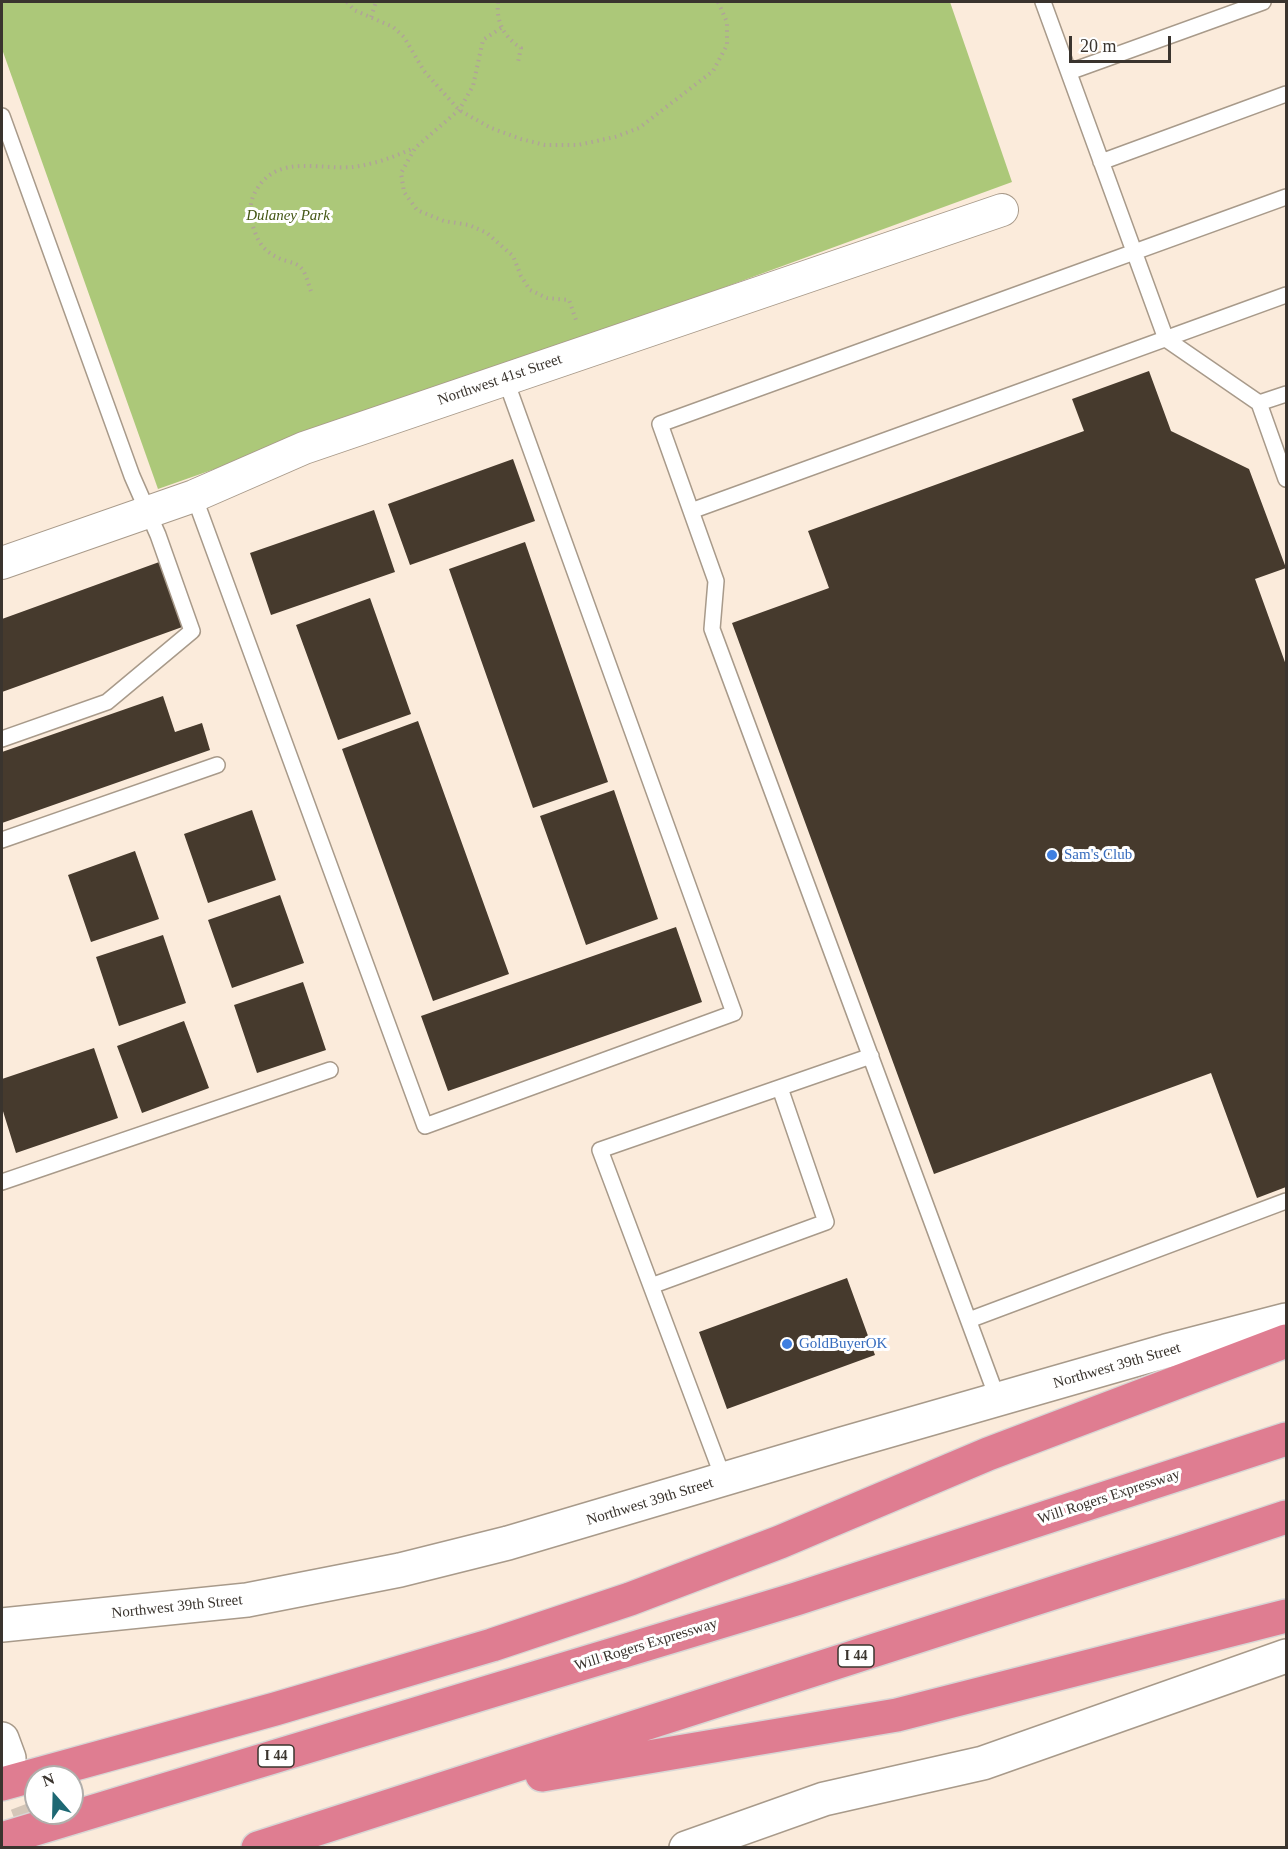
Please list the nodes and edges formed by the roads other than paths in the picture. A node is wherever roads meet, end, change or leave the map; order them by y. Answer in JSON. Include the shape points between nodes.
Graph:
{"nodes":[{"id":1,"x":1043,"y":2,"type":"edge"},
{"id":2,"x":1263,"y":2,"type":"edge"},
{"id":3,"x":1069,"y":72,"type":"junction"},
{"id":4,"x":1287,"y":94,"type":"edge"},
{"id":5,"x":2,"y":116,"type":"edge"},
{"id":6,"x":1101,"y":162,"type":"junction"},
{"id":7,"x":1287,"y":197,"type":"edge"},
{"id":8,"x":1002,"y":210,"type":"dead end"},
{"id":9,"x":1134,"y":252,"type":"junction"},
{"id":10,"x":1287,"y":295,"type":"edge"},
{"id":11,"x":1166,"y":339,"type":"junction"},
{"id":12,"x":505,"y":378,"type":"junction"},
{"id":13,"x":1287,"y":394,"type":"edge"},
{"id":14,"x":1259,"y":404,"type":"junction"},
{"id":15,"x":1287,"y":479,"type":"edge"},
{"id":16,"x":194,"y":496,"type":"junction"},
{"id":17,"x":691,"y":511,"type":"junction"},
{"id":18,"x":148,"y":513,"type":"junction"},
{"id":19,"x":2,"y":563,"type":"edge"},
{"id":20,"x":2,"y":739,"type":"edge"},
{"id":21,"x":217,"y":765,"type":"dead end"},
{"id":22,"x":2,"y":840,"type":"edge"},
{"id":23,"x":871,"y":1056,"type":"junction"},
{"id":24,"x":330,"y":1070,"type":"dead end"},
{"id":25,"x":780,"y":1088,"type":"junction"},
{"id":26,"x":2,"y":1182,"type":"edge"},
{"id":27,"x":1287,"y":1201,"type":"edge"},
{"id":28,"x":651,"y":1286,"type":"junction"},
{"id":29,"x":969,"y":1320,"type":"junction"},
{"id":30,"x":1287,"y":1320,"type":"edge"},
{"id":31,"x":1287,"y":1341,"type":"edge"},
{"id":32,"x":998,"y":1400,"type":"junction"},
{"id":33,"x":1287,"y":1439,"type":"edge"},
{"id":34,"x":724,"y":1480,"type":"junction"},
{"id":35,"x":1287,"y":1517,"type":"edge"},
{"id":36,"x":1287,"y":1616,"type":"edge"},
{"id":37,"x":2,"y":1625,"type":"edge"},
{"id":38,"x":1287,"y":1656,"type":"edge"},
{"id":39,"x":4,"y":1760,"type":"edge"},
{"id":40,"x":425,"y":1795,"type":"junction"},
{"id":41,"x":739,"y":1837,"type":"edge"},
{"id":42,"x":2,"y":1839,"type":"edge"},
{"id":43,"x":258,"y":1848,"type":"edge"},
{"id":44,"x":686,"y":1848,"type":"edge"}],
"edges":[{"from":1,"to":3,"type":"lane"},
{"from":2,"to":3,"type":"lane"},
{"from":3,"to":6,"type":"lane"},
{"from":4,"to":6,"type":"lane"},
{"from":5,"to":18,"type":"lane"},
{"from":6,"to":9,"type":"lane"},
{"from":7,"to":9,"type":"lane"},
{"from":8,"to":12,"type":"street","name":"Northwest 41st Street"},
{"from":9,"to":11,"type":"lane"},
{"from":9,"to":17,"type":"lane","via":[[660,424]]},
{"from":10,"to":11,"type":"lane"},
{"from":11,"to":14,"type":"lane"},
{"from":11,"to":17,"type":"lane"},
{"from":12,"to":16,"type":"street","name":"Northwest 41st Street","via":[[304,447]]},
{"from":12,"to":16,"type":"lane","via":[[734,1013],[425,1125]]},
{"from":13,"to":14,"type":"lane"},
{"from":14,"to":15,"type":"lane"},
{"from":16,"to":18,"type":"street","name":"Northwest 41st Street"},
{"from":17,"to":23,"type":"lane","via":[[716,581],[712,629]]},
{"from":18,"to":19,"type":"street","name":"Northwest 41st Street"},
{"from":18,"to":20,"type":"lane","via":[[192,630],[107,702]]},
{"from":21,"to":22,"type":"lane"},
{"from":23,"to":25,"type":"lane"},
{"from":23,"to":29,"type":"lane"},
{"from":24,"to":26,"type":"lane"},
{"from":25,"to":28,"type":"lane","via":[[826,1222]]},
{"from":25,"to":28,"type":"lane","via":[[600,1150]]},
{"from":27,"to":29,"type":"lane"},
{"from":28,"to":34,"type":"lane"},
{"from":29,"to":32,"type":"lane"},
{"from":30,"to":32,"type":"main road","name":"Northwest 39th Street"},
{"from":31,"to":39,"type":"highway","via":[[988,1454],[780,1542],[630,1599],[492,1645],[275,1709]]},
{"from":32,"to":34,"type":"main road","name":"Northwest 39th Street"},
{"from":33,"to":42,"type":"highway","name":"Will Rogers Expressway","number":"I 44","via":[[796,1599]]},
{"from":34,"to":37,"type":"main road","name":"Northwest 39th Street","via":[[508,1544],[350,1581],[248,1600]]},
{"from":35,"to":40,"type":"highway","number":"I 44"},
{"from":36,"to":40,"type":"highway","via":[[897,1715]]},
{"from":38,"to":41,"type":"main road","via":[[983,1763],[824,1799]]},
{"from":40,"to":43,"type":"highway"},
{"from":41,"to":44,"type":"main road"}]}
